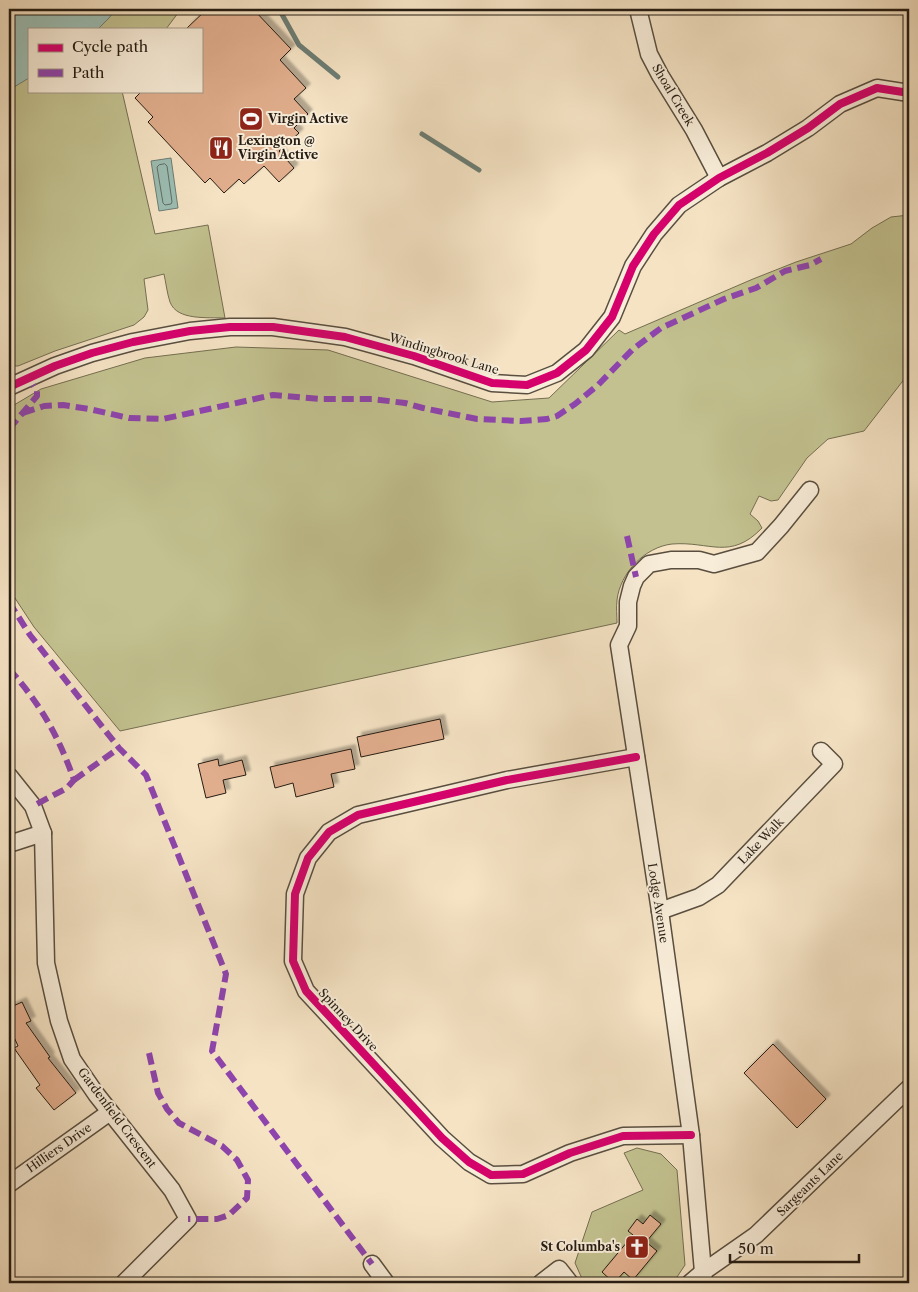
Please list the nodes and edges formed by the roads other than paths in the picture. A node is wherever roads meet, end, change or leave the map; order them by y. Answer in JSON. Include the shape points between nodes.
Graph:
{"nodes":[{"id":1,"x":638,"y":9,"type":"edge"},
{"id":2,"x":909,"y":93,"type":"edge"},
{"id":3,"x":719,"y":178,"type":"junction"},
{"id":4,"x":9,"y":387,"type":"edge"},
{"id":5,"x":810,"y":490,"type":"dead end"},
{"id":6,"x":821,"y":751,"type":"dead end"},
{"id":7,"x":636,"y":757,"type":"junction"},
{"id":8,"x":9,"y":776,"type":"edge"},
{"id":9,"x":43,"y":833,"type":"junction"},
{"id":10,"x":9,"y":844,"type":"edge"},
{"id":11,"x":660,"y":911,"type":"junction"},
{"id":12,"x":909,"y":1088,"type":"edge"},
{"id":13,"x":110,"y":1112,"type":"junction"},
{"id":14,"x":691,"y":1135,"type":"junction"},
{"id":15,"x":9,"y":1184,"type":"edge"},
{"id":16,"x":372,"y":1264,"type":"dead end"},
{"id":17,"x":703,"y":1278,"type":"edge"},
{"id":18,"x":124,"y":1283,"type":"edge"},
{"id":19,"x":386,"y":1283,"type":"edge"},
{"id":20,"x":541,"y":1283,"type":"edge"},
{"id":21,"x":570,"y":1283,"type":"edge"},
{"id":22,"x":690,"y":1283,"type":"edge"}],
"edges":[{"from":1,"to":3,"type":"street","name":"Shoal Creek","via":[[649,54]]},
{"from":2,"to":3,"type":"street","name":"Windingbrook Lane","via":[[877,88],[840,104],[767,154]]},
{"from":3,"to":4,"type":"street","name":"Windingbrook Lane","via":[[679,205],[654,234],[634,266],[612,317],[586,350],[557,372],[527,385],[492,383],[345,337],[264,327],[230,327],[190,331],[92,353]]},
{"from":5,"to":7,"type":"street","name":"Lodge Avenue","via":[[756,552],[714,564],[700,560],[649,564],[636,576],[628,602],[628,626],[619,645]]},
{"from":6,"to":11,"type":"street","name":"Lake Walk","via":[[834,764],[718,885],[699,897]]},
{"from":7,"to":11,"type":"street","name":"Lodge Avenue"},
{"from":7,"to":14,"type":"street","name":"Spinney Drive","via":[[508,780],[358,815],[329,832],[308,858],[295,894],[293,961],[312,998],[442,1138],[469,1162],[491,1175],[523,1174],[623,1136]]},
{"from":8,"to":9,"type":"street","name":"Gardenfield Crescent","via":[[33,806]]},
{"from":9,"to":10,"type":"street"},
{"from":9,"to":13,"type":"street","name":"Gardenfield Crescent","via":[[46,963],[58,1021],[72,1059]]},
{"from":11,"to":14,"type":"street","name":"Lodge Avenue"},
{"from":12,"to":17,"type":"street","name":"Sargeants Lane","via":[[756,1235]]},
{"from":13,"to":15,"type":"street","name":"Hilliers Drive"},
{"from":13,"to":18,"type":"street","name":"Gardenfield Crescent","via":[[172,1190],[188,1219]]},
{"from":14,"to":17,"type":"street","name":"Lodge Avenue"},
{"from":16,"to":19,"type":"street"},
{"from":17,"to":22,"type":"street","name":"Sargeants Lane"},
{"from":20,"to":21,"type":"street","via":[[559,1269]]}]}
